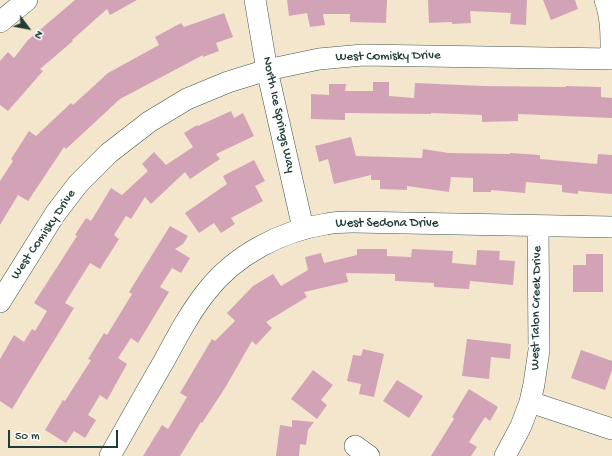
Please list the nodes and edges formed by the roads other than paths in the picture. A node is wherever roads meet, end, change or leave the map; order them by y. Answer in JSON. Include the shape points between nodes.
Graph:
{"nodes":[{"id":1,"x":27,"y":0,"type":"edge"},
{"id":2,"x":255,"y":0,"type":"edge"},
{"id":3,"x":605,"y":0,"type":"edge"},
{"id":4,"x":0,"y":22,"type":"edge"},
{"id":5,"x":612,"y":60,"type":"edge"},
{"id":6,"x":267,"y":70,"type":"junction"},
{"id":7,"x":538,"y":226,"type":"junction"},
{"id":8,"x":612,"y":227,"type":"edge"},
{"id":9,"x":303,"y":228,"type":"junction"},
{"id":10,"x":0,"y":302,"type":"edge"},
{"id":11,"x":530,"y":402,"type":"junction"},
{"id":12,"x":612,"y":429,"type":"edge"},
{"id":13,"x":110,"y":456,"type":"edge"},
{"id":14,"x":505,"y":456,"type":"edge"}],
"edges":[{"from":1,"to":4,"type":"street"},
{"from":2,"to":6,"type":"street","name":"North Ice Springs Way"},
{"from":3,"to":5,"type":"street","via":[[611,27]]},
{"from":5,"to":6,"type":"street","name":"West Comisky Drive","via":[[363,55],[319,59]]},
{"from":6,"to":9,"type":"street","name":"North Ice Springs Way"},
{"from":6,"to":10,"type":"street","name":"West Comisky Drive","via":[[228,82],[187,99],[149,122],[109,153],[78,184],[55,214]]},
{"from":7,"to":8,"type":"street","name":"West Sedona Drive"},
{"from":7,"to":9,"type":"street","name":"West Sedona Drive","via":[[353,222]]},
{"from":7,"to":11,"type":"street","name":"West Talon Creek Drive","via":[[539,350]]},
{"from":9,"to":13,"type":"street","name":"West Sedona Drive","via":[[276,238],[250,252],[227,269],[207,290],[189,315]]},
{"from":11,"to":12,"type":"street"},
{"from":11,"to":14,"type":"street","name":"West Talon Creek Drive"}]}
